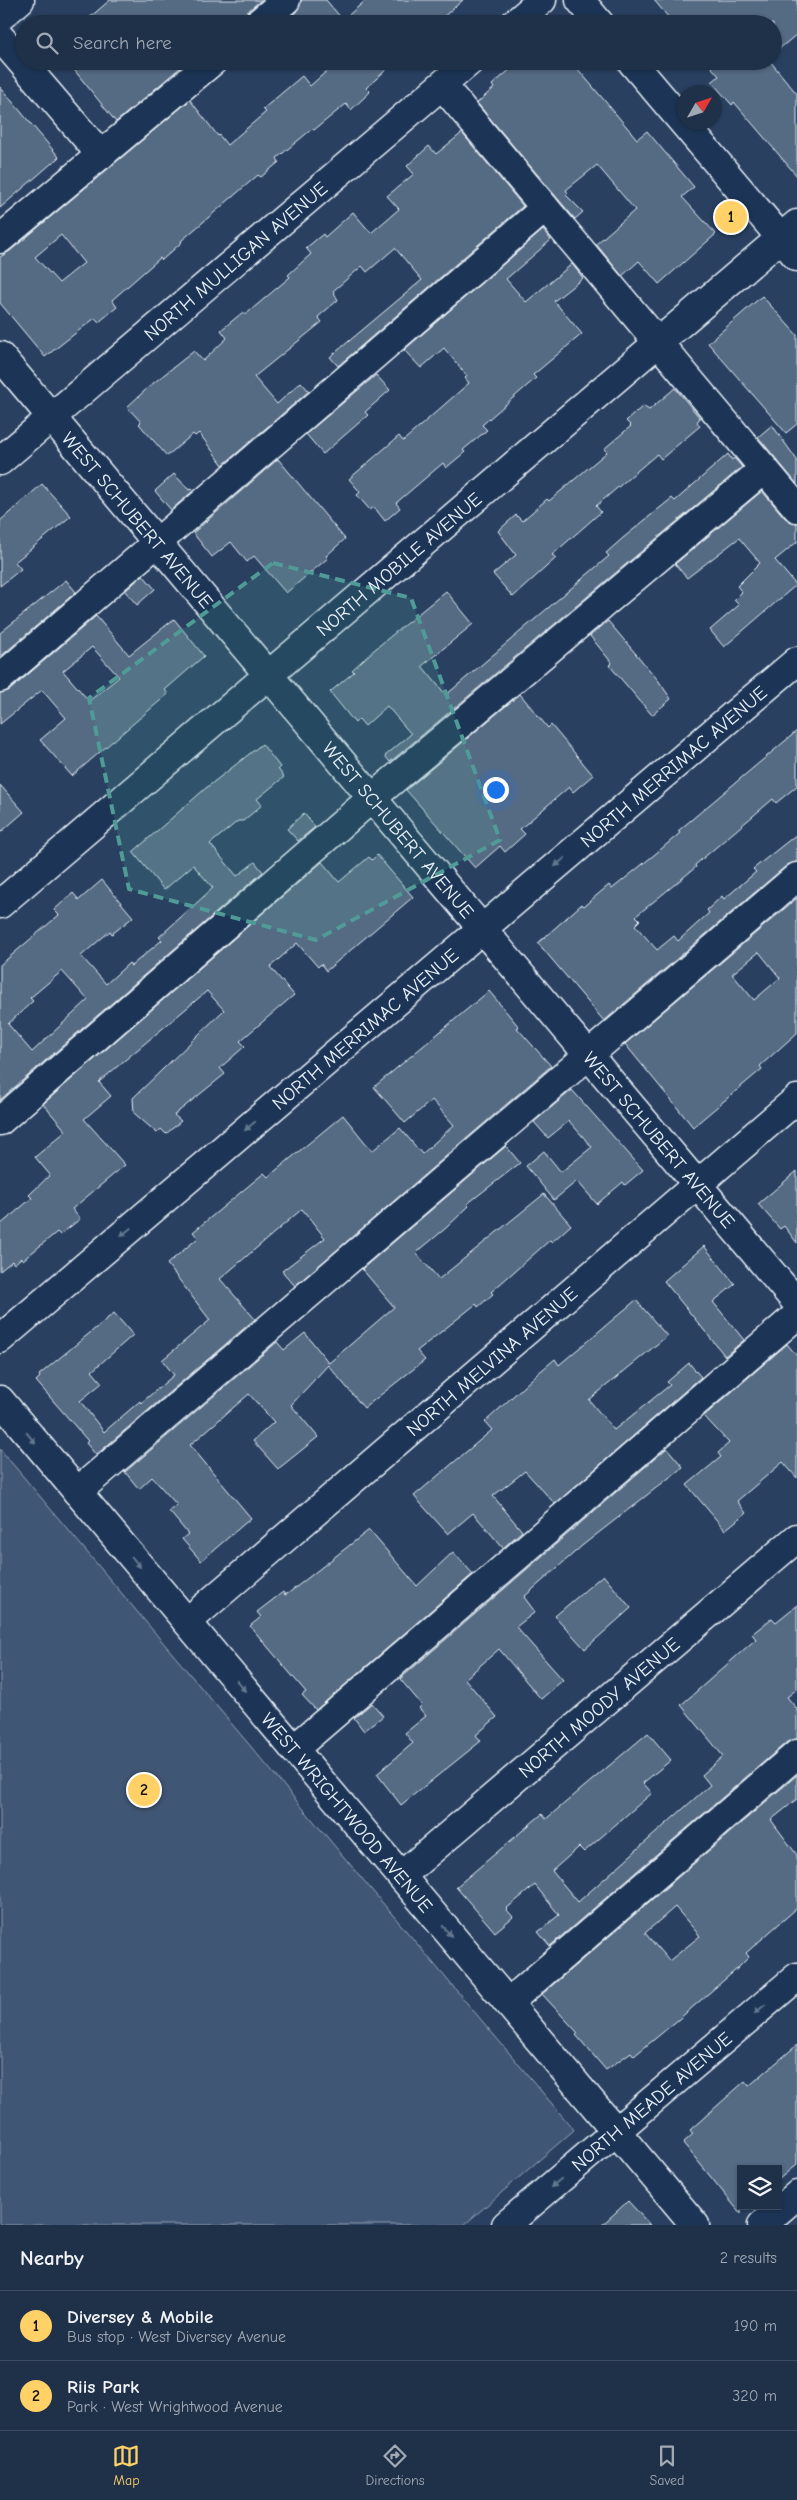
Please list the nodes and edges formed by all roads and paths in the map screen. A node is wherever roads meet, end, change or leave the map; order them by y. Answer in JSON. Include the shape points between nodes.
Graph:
{"nodes":[{"id":1,"x":20,"y":0,"type":"edge"},
{"id":2,"x":286,"y":0,"type":"edge"},
{"id":3,"x":542,"y":0,"type":"edge"},
{"id":4,"x":580,"y":0,"type":"edge"},
{"id":5,"x":268,"y":15,"type":"edge"},
{"id":6,"x":524,"y":15,"type":"edge"},
{"id":7,"x":592,"y":15,"type":"edge"},
{"id":8,"x":0,"y":17,"type":"edge"},
{"id":9,"x":0,"y":37,"type":"edge"},
{"id":10,"x":15,"y":55,"type":"edge"},
{"id":11,"x":28,"y":70,"type":"edge"},
{"id":12,"x":201,"y":70,"type":"edge"},
{"id":13,"x":460,"y":70,"type":"edge"},
{"id":14,"x":640,"y":70,"type":"edge"},
{"id":15,"x":442,"y":85,"type":"junction"},
{"id":16,"x":101,"y":155,"type":"junction"},
{"id":17,"x":545,"y":208,"type":"junction"},
{"id":18,"x":0,"y":239,"type":"edge"},
{"id":19,"x":791,"y":240,"type":"edge"},
{"id":20,"x":658,"y":342,"type":"junction"},
{"id":21,"x":0,"y":356,"type":"edge"},
{"id":22,"x":51,"y":417,"type":"junction"},
{"id":23,"x":0,"y":461,"type":"edge"},
{"id":24,"x":764,"y":469,"type":"junction"},
{"id":25,"x":797,"y":508,"type":"edge"},
{"id":26,"x":157,"y":542,"type":"junction"},
{"id":27,"x":797,"y":661,"type":"edge"},
{"id":28,"x":268,"y":675,"type":"junction"},
{"id":29,"x":0,"y":678,"type":"edge"},
{"id":30,"x":372,"y":798,"type":"junction"},
{"id":31,"x":797,"y":877,"type":"edge"},
{"id":32,"x":0,"y":904,"type":"edge"},
{"id":33,"x":482,"y":929,"type":"junction"},
{"id":34,"x":588,"y":1055,"type":"junction"},
{"id":35,"x":797,"y":1099,"type":"edge"},
{"id":36,"x":0,"y":1121,"type":"edge"},
{"id":37,"x":698,"y":1184,"type":"junction"},
{"id":38,"x":797,"y":1303,"type":"edge"},
{"id":39,"x":797,"y":1315,"type":"edge"},
{"id":40,"x":0,"y":1339,"type":"edge"},
{"id":41,"x":0,"y":1400,"type":"edge"},
{"id":42,"x":77,"y":1492,"type":"junction"},
{"id":43,"x":797,"y":1538,"type":"edge"},
{"id":44,"x":187,"y":1622,"type":"junction"},
{"id":45,"x":294,"y":1750,"type":"junction"},
{"id":46,"x":797,"y":1754,"type":"edge"},
{"id":47,"x":401,"y":1876,"type":"junction"},
{"id":48,"x":797,"y":1978,"type":"edge"},
{"id":49,"x":508,"y":2003,"type":"junction"},
{"id":50,"x":616,"y":2131,"type":"junction"},
{"id":51,"x":797,"y":2195,"type":"edge"},
{"id":52,"x":506,"y":2225,"type":"edge"},
{"id":53,"x":695,"y":2225,"type":"edge"},
{"id":54,"x":762,"y":2225,"type":"edge"}],
"edges":[{"from":1,"to":8,"type":"street"},
{"from":2,"to":5,"type":"street"},
{"from":3,"to":6,"type":"street"},
{"from":4,"to":7,"type":"street"},
{"from":9,"to":10,"type":"street"},
{"from":11,"to":16,"type":"street"},
{"from":12,"to":16,"type":"street"},
{"from":13,"to":15,"type":"street","name":"NORTH MULLIGAN AVENUE"},
{"from":14,"to":19,"type":"street"},
{"from":15,"to":17,"type":"street"},
{"from":15,"to":22,"type":"street","name":"NORTH MULLIGAN AVENUE"},
{"from":16,"to":18,"type":"street"},
{"from":17,"to":20,"type":"street"},
{"from":17,"to":26,"type":"street"},
{"from":19,"to":20,"type":"street","name":"NORTH MOBILE AVENUE"},
{"from":20,"to":24,"type":"street"},
{"from":20,"to":28,"type":"street","name":"NORTH MOBILE AVENUE"},
{"from":21,"to":22,"type":"street","name":"WEST SCHUBERT AVENUE"},
{"from":22,"to":23,"type":"street","name":"NORTH MULLIGAN AVENUE"},
{"from":22,"to":26,"type":"street","name":"WEST SCHUBERT AVENUE"},
{"from":24,"to":25,"type":"street"},
{"from":24,"to":30,"type":"street"},
{"from":26,"to":28,"type":"street","name":"WEST SCHUBERT AVENUE"},
{"from":26,"to":29,"type":"street"},
{"from":27,"to":33,"type":"street","name":"NORTH MERRIMAC AVENUE","one_way":true},
{"from":28,"to":30,"type":"street","name":"WEST SCHUBERT AVENUE"},
{"from":28,"to":32,"type":"street","name":"NORTH MOBILE AVENUE"},
{"from":30,"to":33,"type":"street","name":"WEST SCHUBERT AVENUE"},
{"from":30,"to":36,"type":"street"},
{"from":31,"to":34,"type":"street"},
{"from":33,"to":34,"type":"street","name":"WEST SCHUBERT AVENUE"},
{"from":33,"to":40,"type":"street","name":"NORTH MERRIMAC AVENUE","one_way":true},
{"from":34,"to":37,"type":"street","name":"WEST SCHUBERT AVENUE"},
{"from":34,"to":42,"type":"street"},
{"from":35,"to":37,"type":"street","name":"NORTH MELVINA AVENUE"},
{"from":37,"to":38,"type":"street","name":"WEST SCHUBERT AVENUE"},
{"from":37,"to":44,"type":"street","name":"NORTH MELVINA AVENUE"},
{"from":39,"to":45,"type":"street"},
{"from":41,"to":42,"type":"street","name":"WEST WRIGHTWOOD AVENUE","one_way":true},
{"from":42,"to":44,"type":"street","name":"WEST WRIGHTWOOD AVENUE","one_way":true},
{"from":43,"to":47,"type":"street","name":"NORTH MOODY AVENUE"},
{"from":44,"to":45,"type":"street","name":"WEST WRIGHTWOOD AVENUE","one_way":true},
{"from":45,"to":47,"type":"street","name":"WEST WRIGHTWOOD AVENUE"},
{"from":46,"to":49,"type":"street"},
{"from":47,"to":49,"type":"street","name":"WEST WRIGHTWOOD AVENUE","one_way":true},
{"from":48,"to":50,"type":"street","name":"NORTH MEADE AVENUE","one_way":true},
{"from":49,"to":50,"type":"street","name":"WEST WRIGHTWOOD AVENUE"},
{"from":50,"to":52,"type":"street","name":"NORTH MEADE AVENUE","one_way":true},
{"from":50,"to":53,"type":"street","name":"WEST WRIGHTWOOD AVENUE"},
{"from":51,"to":54,"type":"street"}]}
